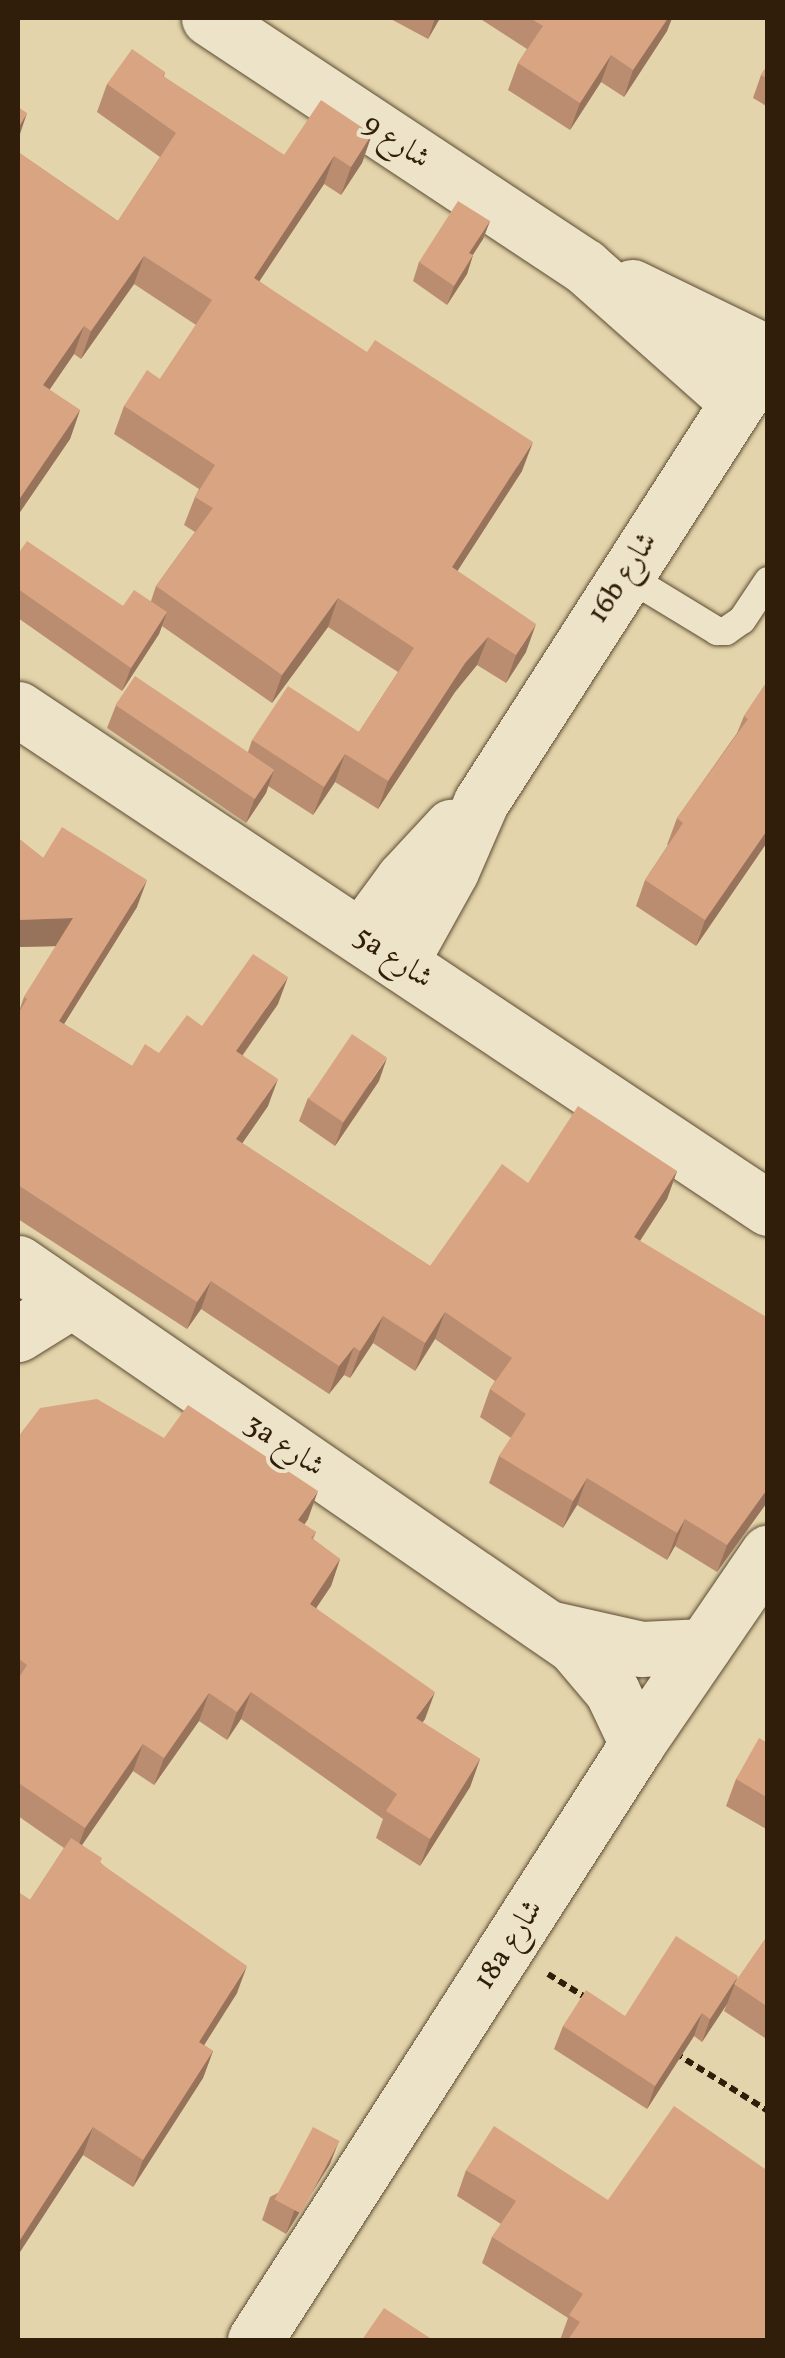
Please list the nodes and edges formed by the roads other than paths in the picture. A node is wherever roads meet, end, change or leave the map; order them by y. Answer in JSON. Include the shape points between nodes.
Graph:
{"nodes":[{"id":1,"x":209,"y":18,"type":"edge"},
{"id":2,"x":584,"y":266,"type":"junction"},
{"id":3,"x":768,"y":354,"type":"edge"},
{"id":4,"x":737,"y":402,"type":"junction"},
{"id":5,"x":625,"y":575,"type":"junction"},
{"id":6,"x":768,"y":581,"type":"edge"},
{"id":7,"x":18,"y":708,"type":"edge"},
{"id":8,"x":380,"y":950,"type":"junction"},
{"id":9,"x":768,"y":1208,"type":"edge"},
{"id":10,"x":18,"y":1263,"type":"edge"},
{"id":11,"x":71,"y":1301,"type":"junction"},
{"id":12,"x":18,"y":1334,"type":"edge"},
{"id":13,"x":768,"y":1553,"type":"edge"},
{"id":14,"x":550,"y":1628,"type":"junction"},
{"id":15,"x":704,"y":1646,"type":"junction"},
{"id":16,"x":637,"y":1744,"type":"junction"},
{"id":17,"x":255,"y":2340,"type":"edge"}],
"edges":[{"from":1,"to":2,"type":"street","name":"شارع 9"},
{"from":2,"to":3,"type":"street","name":"شارع 9"},
{"from":2,"to":4,"type":"street","name":"شارع 9"},
{"from":3,"to":4,"type":"street","name":"16b شارع"},
{"from":4,"to":5,"type":"street","name":"16b شارع"},
{"from":5,"to":6,"type":"lane","via":[[717,630],[742,620]]},
{"from":5,"to":8,"type":"street","name":"16b شارع","via":[[481,802],[425,853]]},
{"from":7,"to":8,"type":"street","name":"5a شارع"},
{"from":8,"to":9,"type":"street","name":"5a شارع"},
{"from":10,"to":11,"type":"street","name":"3a شارع"},
{"from":11,"to":12,"type":"street"},
{"from":11,"to":14,"type":"street","name":"3a شارع"},
{"from":13,"to":15,"type":"street","name":"18a شارع"},
{"from":14,"to":15,"type":"street","name":"3a شارع","via":[[641,1649]]},
{"from":14,"to":16,"type":"street","name":"3a شارع","via":[[603,1679]]},
{"from":15,"to":16,"type":"street","name":"18a شارع"},
{"from":16,"to":17,"type":"street","name":"18a شارع"}]}
